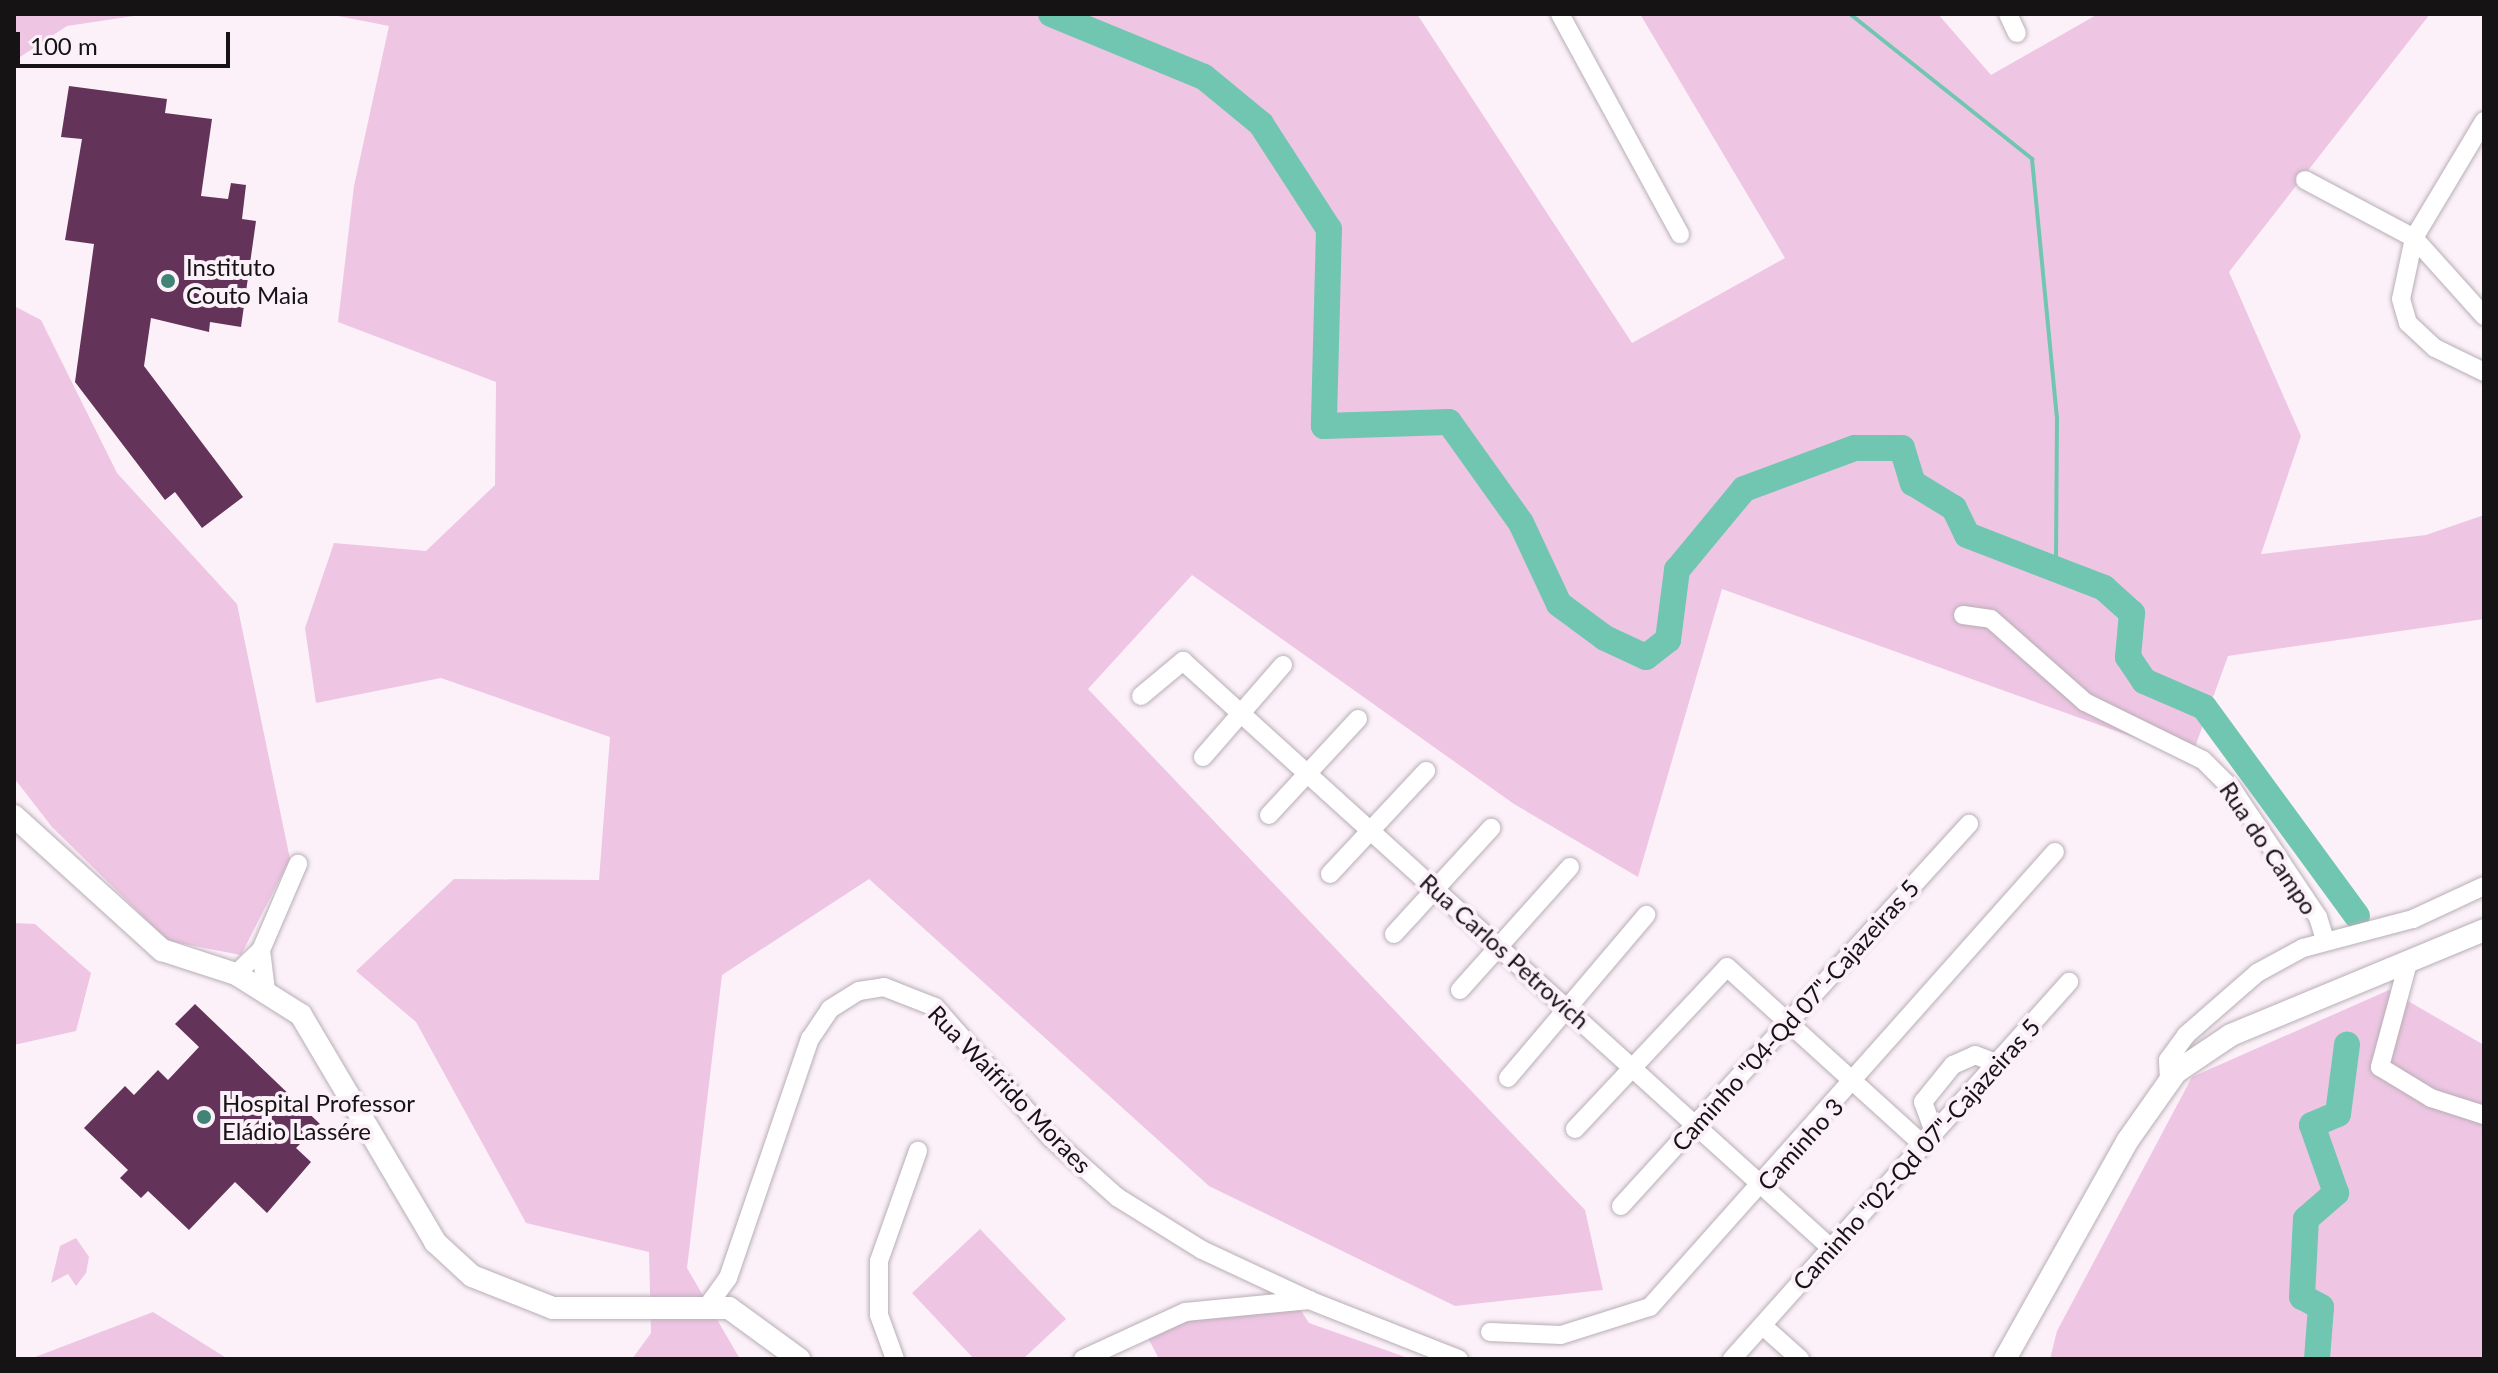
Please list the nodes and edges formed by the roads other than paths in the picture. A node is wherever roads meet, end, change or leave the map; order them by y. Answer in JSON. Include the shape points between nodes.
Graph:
{"nodes":[{"id":1,"x":1560,"y":14,"type":"edge"},
{"id":2,"x":2008,"y":14,"type":"edge"},
{"id":3,"x":2017,"y":33,"type":"dead end"},
{"id":4,"x":2484,"y":121,"type":"edge"},
{"id":5,"x":2305,"y":180,"type":"dead end"},
{"id":6,"x":1680,"y":234,"type":"dead end"},
{"id":7,"x":2414,"y":238,"type":"junction"},
{"id":8,"x":2484,"y":316,"type":"edge"},
{"id":9,"x":2484,"y":372,"type":"edge"},
{"id":10,"x":1963,"y":615,"type":"dead end"},
{"id":11,"x":1283,"y":665,"type":"dead end"},
{"id":12,"x":1141,"y":696,"type":"dead end"},
{"id":13,"x":1239,"y":714,"type":"junction"},
{"id":14,"x":1358,"y":719,"type":"dead end"},
{"id":15,"x":1203,"y":757,"type":"dead end"},
{"id":16,"x":1426,"y":771,"type":"dead end"},
{"id":17,"x":1305,"y":774,"type":"junction"},
{"id":18,"x":1269,"y":815,"type":"dead end"},
{"id":19,"x":1969,"y":824,"type":"dead end"},
{"id":20,"x":18,"y":826,"type":"edge"},
{"id":21,"x":1491,"y":828,"type":"dead end"},
{"id":22,"x":1370,"y":831,"type":"junction"},
{"id":23,"x":2055,"y":852,"type":"dead end"},
{"id":24,"x":298,"y":864,"type":"dead end"},
{"id":25,"x":1570,"y":867,"type":"dead end"},
{"id":26,"x":1330,"y":874,"type":"dead end"},
{"id":27,"x":2484,"y":886,"type":"edge"},
{"id":28,"x":1438,"y":888,"type":"junction"},
{"id":29,"x":1646,"y":915,"type":"dead end"},
{"id":30,"x":2484,"y":930,"type":"edge"},
{"id":31,"x":1394,"y":934,"type":"dead end"},
{"id":32,"x":2325,"y":940,"type":"junction"},
{"id":33,"x":1500,"y":948,"type":"junction"},
{"id":34,"x":261,"y":950,"type":"junction"},
{"id":35,"x":2408,"y":963,"type":"junction"},
{"id":36,"x":236,"y":974,"type":"junction"},
{"id":37,"x":2069,"y":982,"type":"dead end"},
{"id":38,"x":266,"y":988,"type":"junction"},
{"id":39,"x":1460,"y":990,"type":"dead end"},
{"id":40,"x":1566,"y":1007,"type":"junction"},
{"id":41,"x":1789,"y":1022,"type":"junction"},
{"id":42,"x":1996,"y":1063,"type":"junction"},
{"id":43,"x":1632,"y":1066,"type":"junction"},
{"id":44,"x":1508,"y":1078,"type":"dead end"},
{"id":45,"x":2169,"y":1080,"type":"junction"},
{"id":46,"x":1855,"y":1082,"type":"junction"},
{"id":47,"x":2484,"y":1115,"type":"edge"},
{"id":48,"x":1696,"y":1123,"type":"junction"},
{"id":49,"x":1575,"y":1129,"type":"dead end"},
{"id":50,"x":1929,"y":1138,"type":"junction"},
{"id":51,"x":918,"y":1151,"type":"dead end"},
{"id":52,"x":1764,"y":1184,"type":"junction"},
{"id":53,"x":1621,"y":1206,"type":"dead end"},
{"id":54,"x":1832,"y":1249,"type":"junction"},
{"id":55,"x":1309,"y":1300,"type":"junction"},
{"id":56,"x":719,"y":1306,"type":"junction"},
{"id":57,"x":1763,"y":1326,"type":"junction"},
{"id":58,"x":1490,"y":1332,"type":"dead end"},
{"id":59,"x":1423,"y":1351,"type":"edge"},
{"id":60,"x":799,"y":1359,"type":"edge"},
{"id":61,"x":895,"y":1359,"type":"edge"},
{"id":62,"x":1083,"y":1359,"type":"edge"},
{"id":63,"x":1459,"y":1359,"type":"edge"},
{"id":64,"x":1732,"y":1359,"type":"edge"},
{"id":65,"x":1800,"y":1359,"type":"edge"},
{"id":66,"x":2005,"y":1359,"type":"edge"}],
"edges":[{"from":1,"to":6,"type":"street"},
{"from":2,"to":3,"type":"street"},
{"from":4,"to":7,"type":"street"},
{"from":5,"to":7,"type":"street"},
{"from":7,"to":8,"type":"street"},
{"from":7,"to":9,"type":"street","via":[[2401,285],[2404,315],[2454,363]]},
{"from":10,"to":32,"type":"street","name":"Rua do Campo","via":[[1991,619],[2085,702],[2176,740],[2212,768],[2318,917]]},
{"from":11,"to":13,"type":"street"},
{"from":12,"to":13,"type":"street","name":"Rua Carlos Petrovich","via":[[1174,662],[1183,661]]},
{"from":13,"to":15,"type":"street"},
{"from":13,"to":17,"type":"street","name":"Rua Carlos Petrovich"},
{"from":14,"to":17,"type":"street"},
{"from":16,"to":22,"type":"street"},
{"from":17,"to":18,"type":"street"},
{"from":17,"to":22,"type":"street","name":"Rua Carlos Petrovich"},
{"from":19,"to":41,"type":"street","name":"Caminho \"04-Qd 07\"-Cajazeiras 5"},
{"from":20,"to":36,"type":"main road","via":[[162,950]]},
{"from":21,"to":28,"type":"street"},
{"from":22,"to":26,"type":"street"},
{"from":22,"to":28,"type":"street","name":"Rua Carlos Petrovich"},
{"from":23,"to":46,"type":"street","name":"Caminho 3"},
{"from":24,"to":34,"type":"street"},
{"from":25,"to":33,"type":"street"},
{"from":27,"to":32,"type":"street","via":[[2413,919]]},
{"from":28,"to":31,"type":"street"},
{"from":28,"to":33,"type":"street","name":"Rua Carlos Petrovich"},
{"from":29,"to":40,"type":"street"},
{"from":30,"to":35,"type":"main road"},
{"from":32,"to":45,"type":"street","via":[[2257,973],[2213,1007],[2168,1060]]},
{"from":33,"to":39,"type":"street"},
{"from":33,"to":40,"type":"street","name":"Rua Carlos Petrovich"},
{"from":34,"to":36,"type":"street"},
{"from":34,"to":38,"type":"street"},
{"from":35,"to":45,"type":"main road","via":[[2231,1035]]},
{"from":35,"to":47,"type":"street","via":[[2380,1067],[2431,1098]]},
{"from":36,"to":38,"type":"main road"},
{"from":37,"to":42,"type":"street","name":"Caminho \"02-Qd 07\"-Cajazeiras 5"},
{"from":38,"to":56,"type":"main road","via":[[320,1040],[435,1242],[472,1276],[553,1308]]},
{"from":40,"to":43,"type":"street","name":"Rua Carlos Petrovich"},
{"from":40,"to":44,"type":"street"},
{"from":41,"to":43,"type":"street","via":[[1727,967],[1717,971]]},
{"from":41,"to":46,"type":"street"},
{"from":41,"to":48,"type":"street","name":"Caminho \"04-Qd 07\"-Cajazeiras 5"},
{"from":42,"to":50,"type":"street","name":"Caminho \"02-Qd 07\"-Cajazeiras 5"},
{"from":42,"to":50,"type":"street","via":[[1975,1055],[1953,1065],[1923,1102]]},
{"from":43,"to":48,"type":"street","name":"Rua Carlos Petrovich"},
{"from":43,"to":49,"type":"street"},
{"from":45,"to":66,"type":"main road"},
{"from":46,"to":50,"type":"street"},
{"from":46,"to":52,"type":"street","name":"Caminho 3"},
{"from":48,"to":52,"type":"street","name":"Rua Carlos Petrovich"},
{"from":48,"to":53,"type":"street","name":"Caminho \"04-Qd 07\"-Cajazeiras 5"},
{"from":50,"to":54,"type":"street","name":"Caminho \"02-Qd 07\"-Cajazeiras 5"},
{"from":51,"to":61,"type":"street","via":[[879,1261],[879,1315]]},
{"from":52,"to":54,"type":"street","name":"Rua Carlos Petrovich"},
{"from":52,"to":58,"type":"street","name":"Caminho 3","via":[[1634,1316],[1561,1335]]},
{"from":54,"to":57,"type":"street","name":"Caminho \"02-Qd 07\"-Cajazeiras 5"},
{"from":55,"to":56,"type":"street","name":"Rua Waifrido Moraes","via":[[1202,1250],[1117,1197],[1051,1138],[935,1007],[884,987],[859,991],[830,1009],[810,1039]]},
{"from":55,"to":59,"type":"street","name":"Rua Waifrido Moraes"},
{"from":55,"to":62,"type":"street","via":[[1185,1312]]},
{"from":56,"to":60,"type":"main road"},
{"from":57,"to":64,"type":"street","name":"Caminho \"02-Qd 07\"-Cajazeiras 5"},
{"from":57,"to":65,"type":"street"},
{"from":59,"to":63,"type":"street","name":"Rua Waifrido Moraes"}]}
